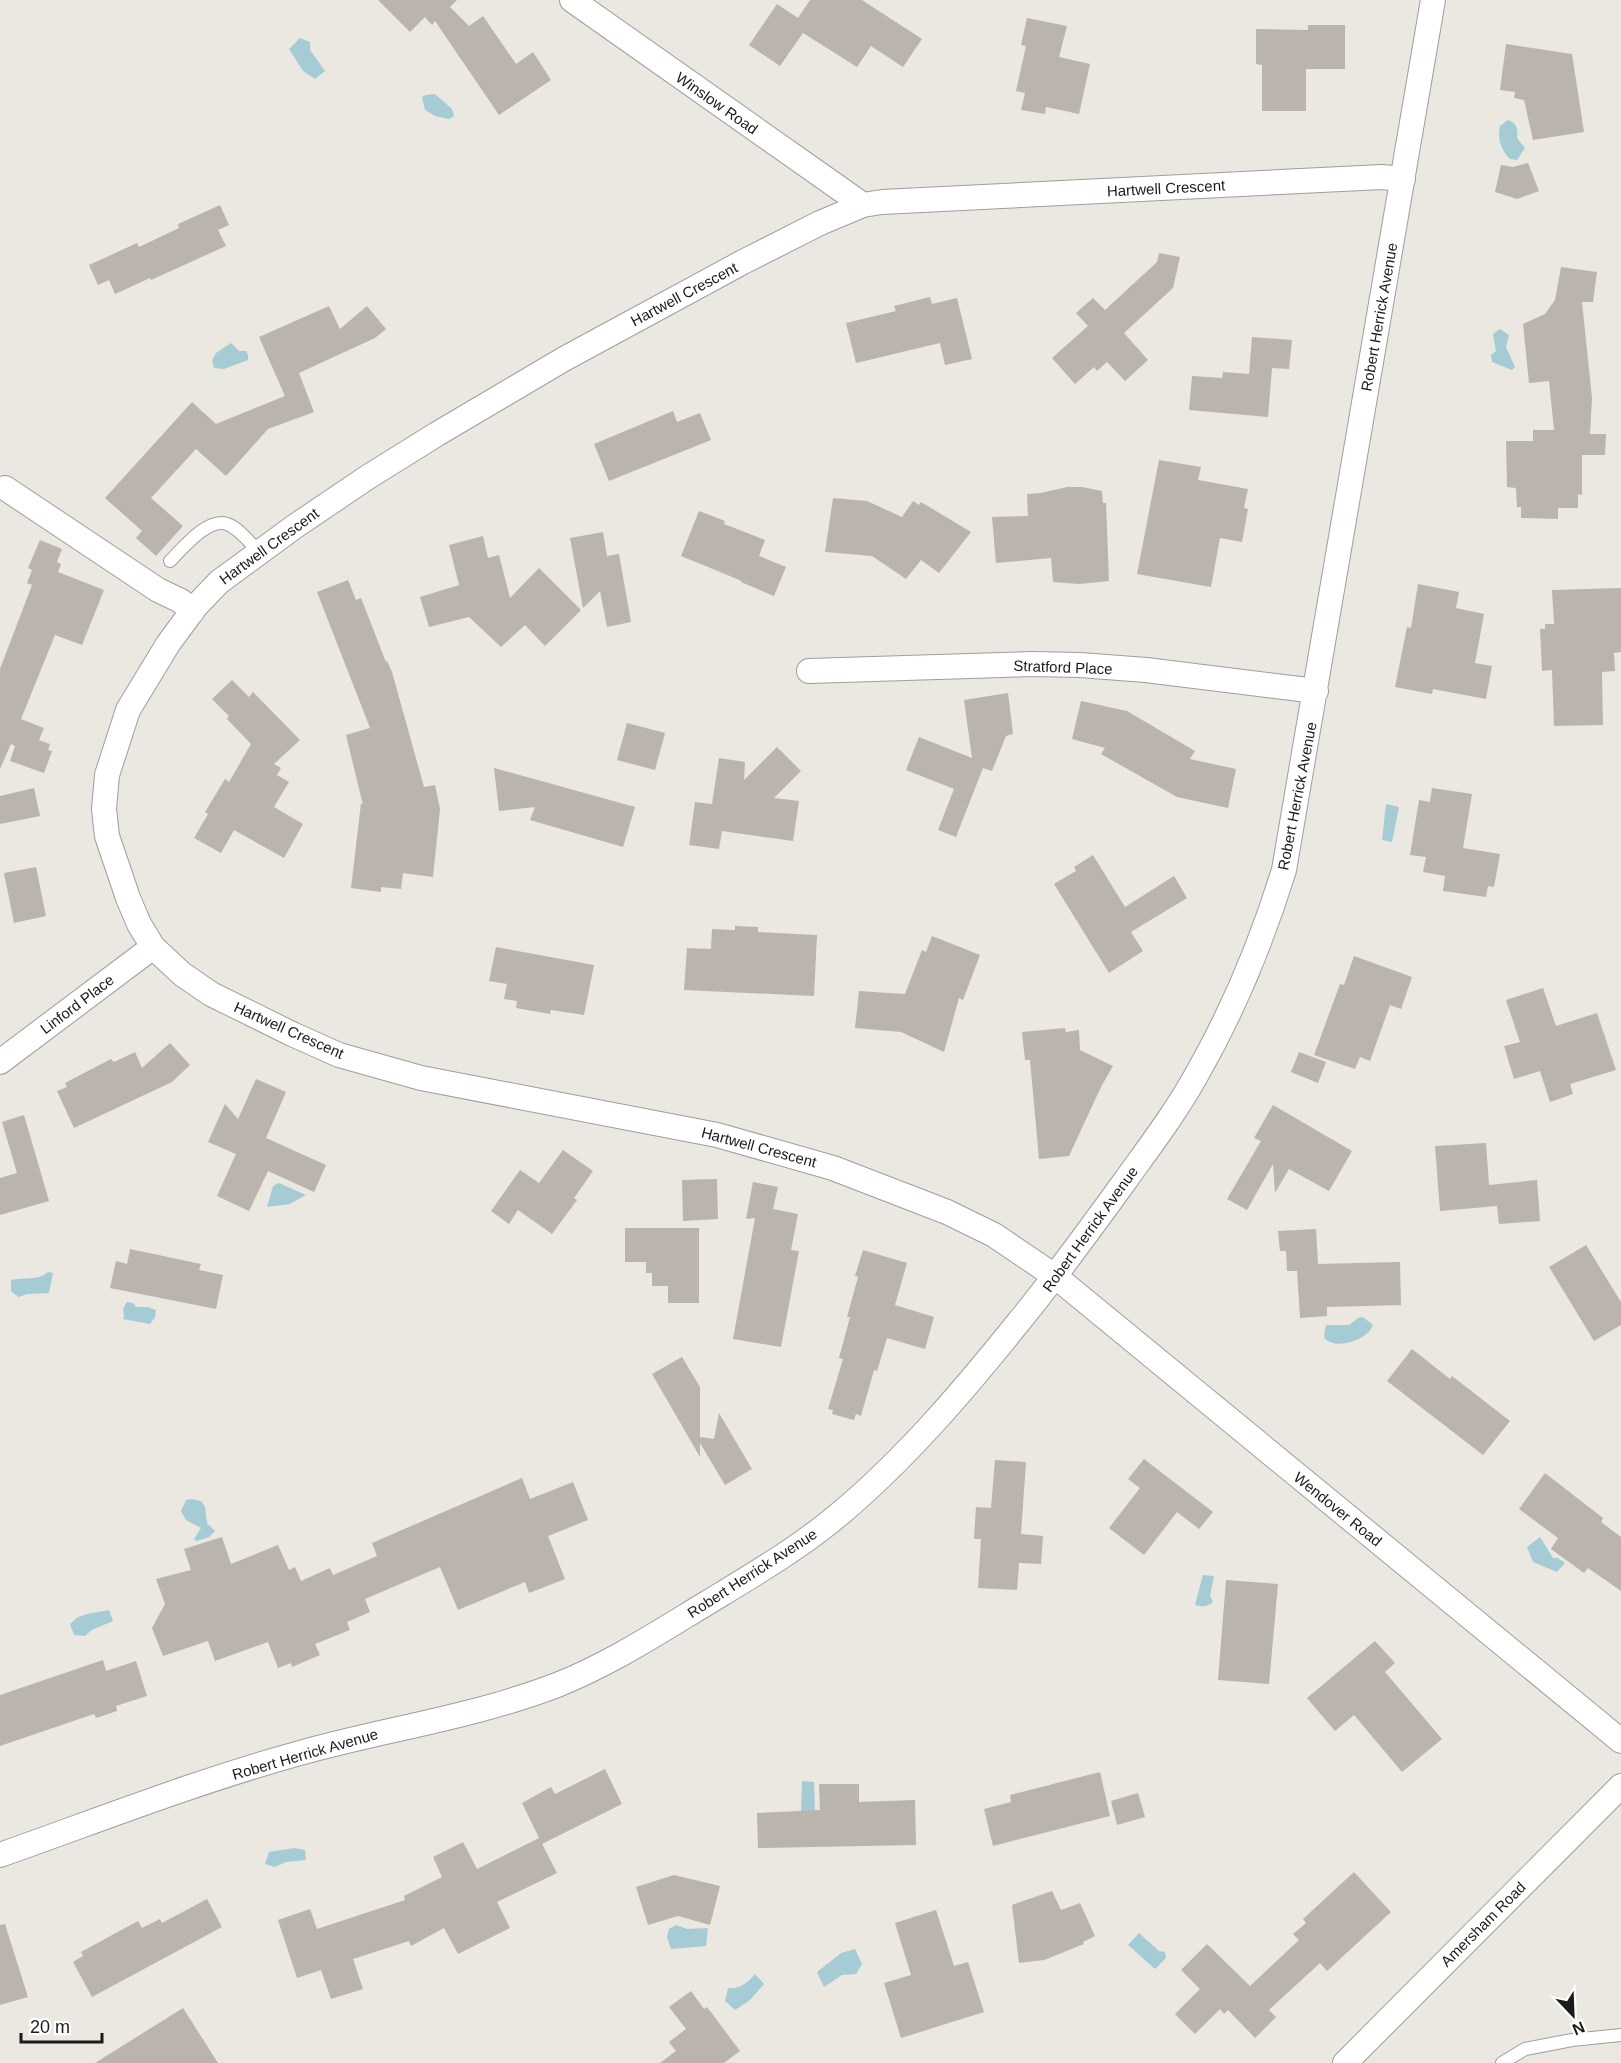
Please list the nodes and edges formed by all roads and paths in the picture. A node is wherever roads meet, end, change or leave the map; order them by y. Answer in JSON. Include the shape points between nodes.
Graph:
{"nodes":[{"id":1,"x":572,"y":0,"type":"edge"},
{"id":2,"x":1433,"y":0,"type":"edge"},
{"id":3,"x":1403,"y":179,"type":"junction"},
{"id":4,"x":863,"y":205,"type":"junction"},
{"id":5,"x":4,"y":488,"type":"dead end"},
{"id":6,"x":259,"y":552,"type":"junction"},
{"id":7,"x":170,"y":561,"type":"dead end"},
{"id":8,"x":192,"y":612,"type":"junction"},
{"id":9,"x":808,"y":671,"type":"dead end"},
{"id":10,"x":1316,"y":691,"type":"junction"},
{"id":11,"x":153,"y":947,"type":"junction"},
{"id":12,"x":0,"y":1062,"type":"edge"},
{"id":13,"x":1056,"y":1277,"type":"junction"},
{"id":14,"x":1621,"y":1741,"type":"edge"},
{"id":15,"x":1621,"y":1786,"type":"edge"},
{"id":16,"x":0,"y":1855,"type":"edge"},
{"id":17,"x":1621,"y":2035,"type":"edge"},
{"id":18,"x":1345,"y":2063,"type":"edge"},
{"id":19,"x":1502,"y":2063,"type":"edge"}],
"edges":[{"from":1,"to":4,"type":"street","name":"Winslow Road"},
{"from":2,"to":3,"type":"street","name":"Robert Herrick Avenue"},
{"from":3,"to":4,"type":"street","name":"Hartwell Crescent","via":[[939,198]]},
{"from":3,"to":10,"type":"street","name":"Robert Herrick Avenue"},
{"from":4,"to":6,"type":"street","name":"Hartwell Crescent","via":[[753,257],[564,359],[368,477]]},
{"from":5,"to":8,"type":"street"},
{"from":6,"to":7,"type":"lane","via":[[234,528],[216,523],[204,529]]},
{"from":6,"to":8,"type":"street","name":"Hartwell Crescent","via":[[219,582]]},
{"from":8,"to":11,"type":"street","name":"Hartwell Crescent","via":[[128,710],[107,775],[104,809],[110,845],[135,916]]},
{"from":9,"to":10,"type":"street","name":"Stratford Place","via":[[1080,665]]},
{"from":10,"to":13,"type":"street","name":"Robert Herrick Avenue","via":[[1284,870],[1250,968],[1174,1114]]},
{"from":11,"to":12,"type":"street","name":"Linford Place"},
{"from":11,"to":13,"type":"street","name":"Hartwell Crescent","via":[[211,994],[339,1055],[421,1078],[717,1135],[833,1168],[947,1212],[994,1235]]},
{"from":13,"to":14,"type":"street","name":"Wendover Road"},
{"from":13,"to":16,"type":"street","name":"Robert Herrick Avenue","via":[[933,1422],[842,1512],[754,1574],[651,1637],[557,1685],[470,1712],[294,1754]]},
{"from":15,"to":18,"type":"street","name":"Amersham Road"},
{"from":17,"to":19,"type":"lane","via":[[1525,2049]]}]}
